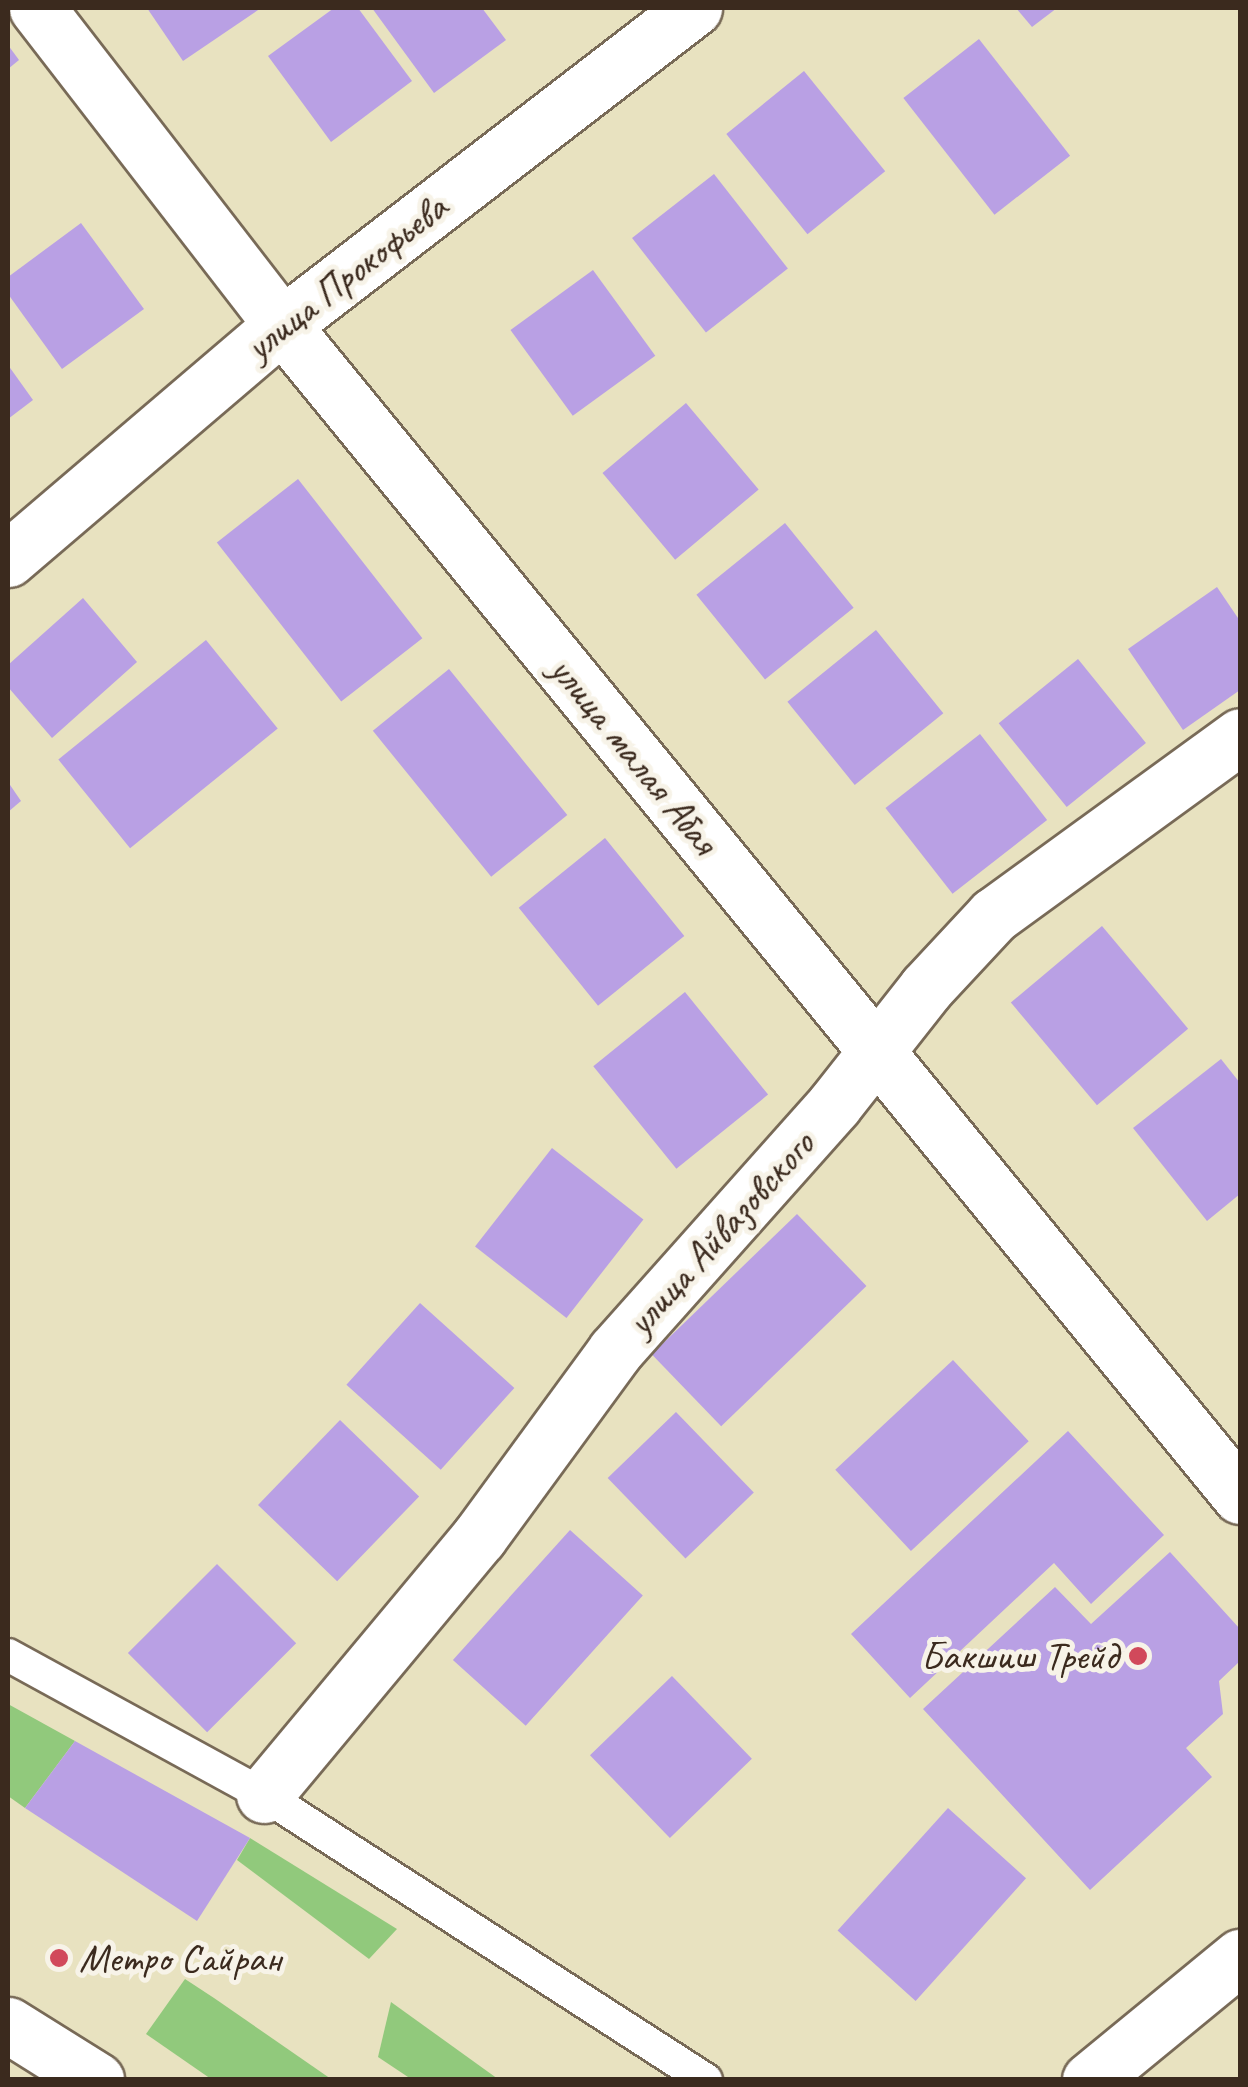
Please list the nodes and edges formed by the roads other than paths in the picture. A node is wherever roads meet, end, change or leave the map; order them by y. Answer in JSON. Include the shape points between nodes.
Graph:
{"nodes":[{"id":1,"x":36,"y":8,"type":"edge"},
{"id":2,"x":694,"y":8,"type":"edge"},
{"id":3,"x":282,"y":325,"type":"junction"},
{"id":4,"x":8,"y":558,"type":"edge"},
{"id":5,"x":1240,"y":736,"type":"edge"},
{"id":6,"x":876,"y":1052,"type":"junction"},
{"id":7,"x":1240,"y":1496,"type":"edge"},
{"id":8,"x":8,"y":1655,"type":"edge"},
{"id":9,"x":264,"y":1795,"type":"junction"},
{"id":10,"x":1240,"y":1957,"type":"edge"},
{"id":11,"x":8,"y":2025,"type":"edge"},
{"id":12,"x":96,"y":2080,"type":"edge"},
{"id":13,"x":706,"y":2080,"type":"edge"},
{"id":14,"x":1090,"y":2080,"type":"edge"}],
"edges":[{"from":1,"to":3,"type":"street","name":"улица малая Абая"},
{"from":2,"to":3,"type":"street","name":"улица Прокофьева"},
{"from":3,"to":4,"type":"street","name":"улица Прокофьева"},
{"from":3,"to":6,"type":"street","name":"улица малая Абая"},
{"from":5,"to":6,"type":"street","name":"улица Айвазовского","via":[[994,915]]},
{"from":6,"to":7,"type":"street","name":"улица малая Абая"},
{"from":6,"to":9,"type":"street","name":"улица Айвазовского","via":[[615,1351],[478,1537]]},
{"from":8,"to":9,"type":"lane"},
{"from":9,"to":13,"type":"lane"},
{"from":10,"to":14,"type":"street"},
{"from":11,"to":12,"type":"street"}]}
